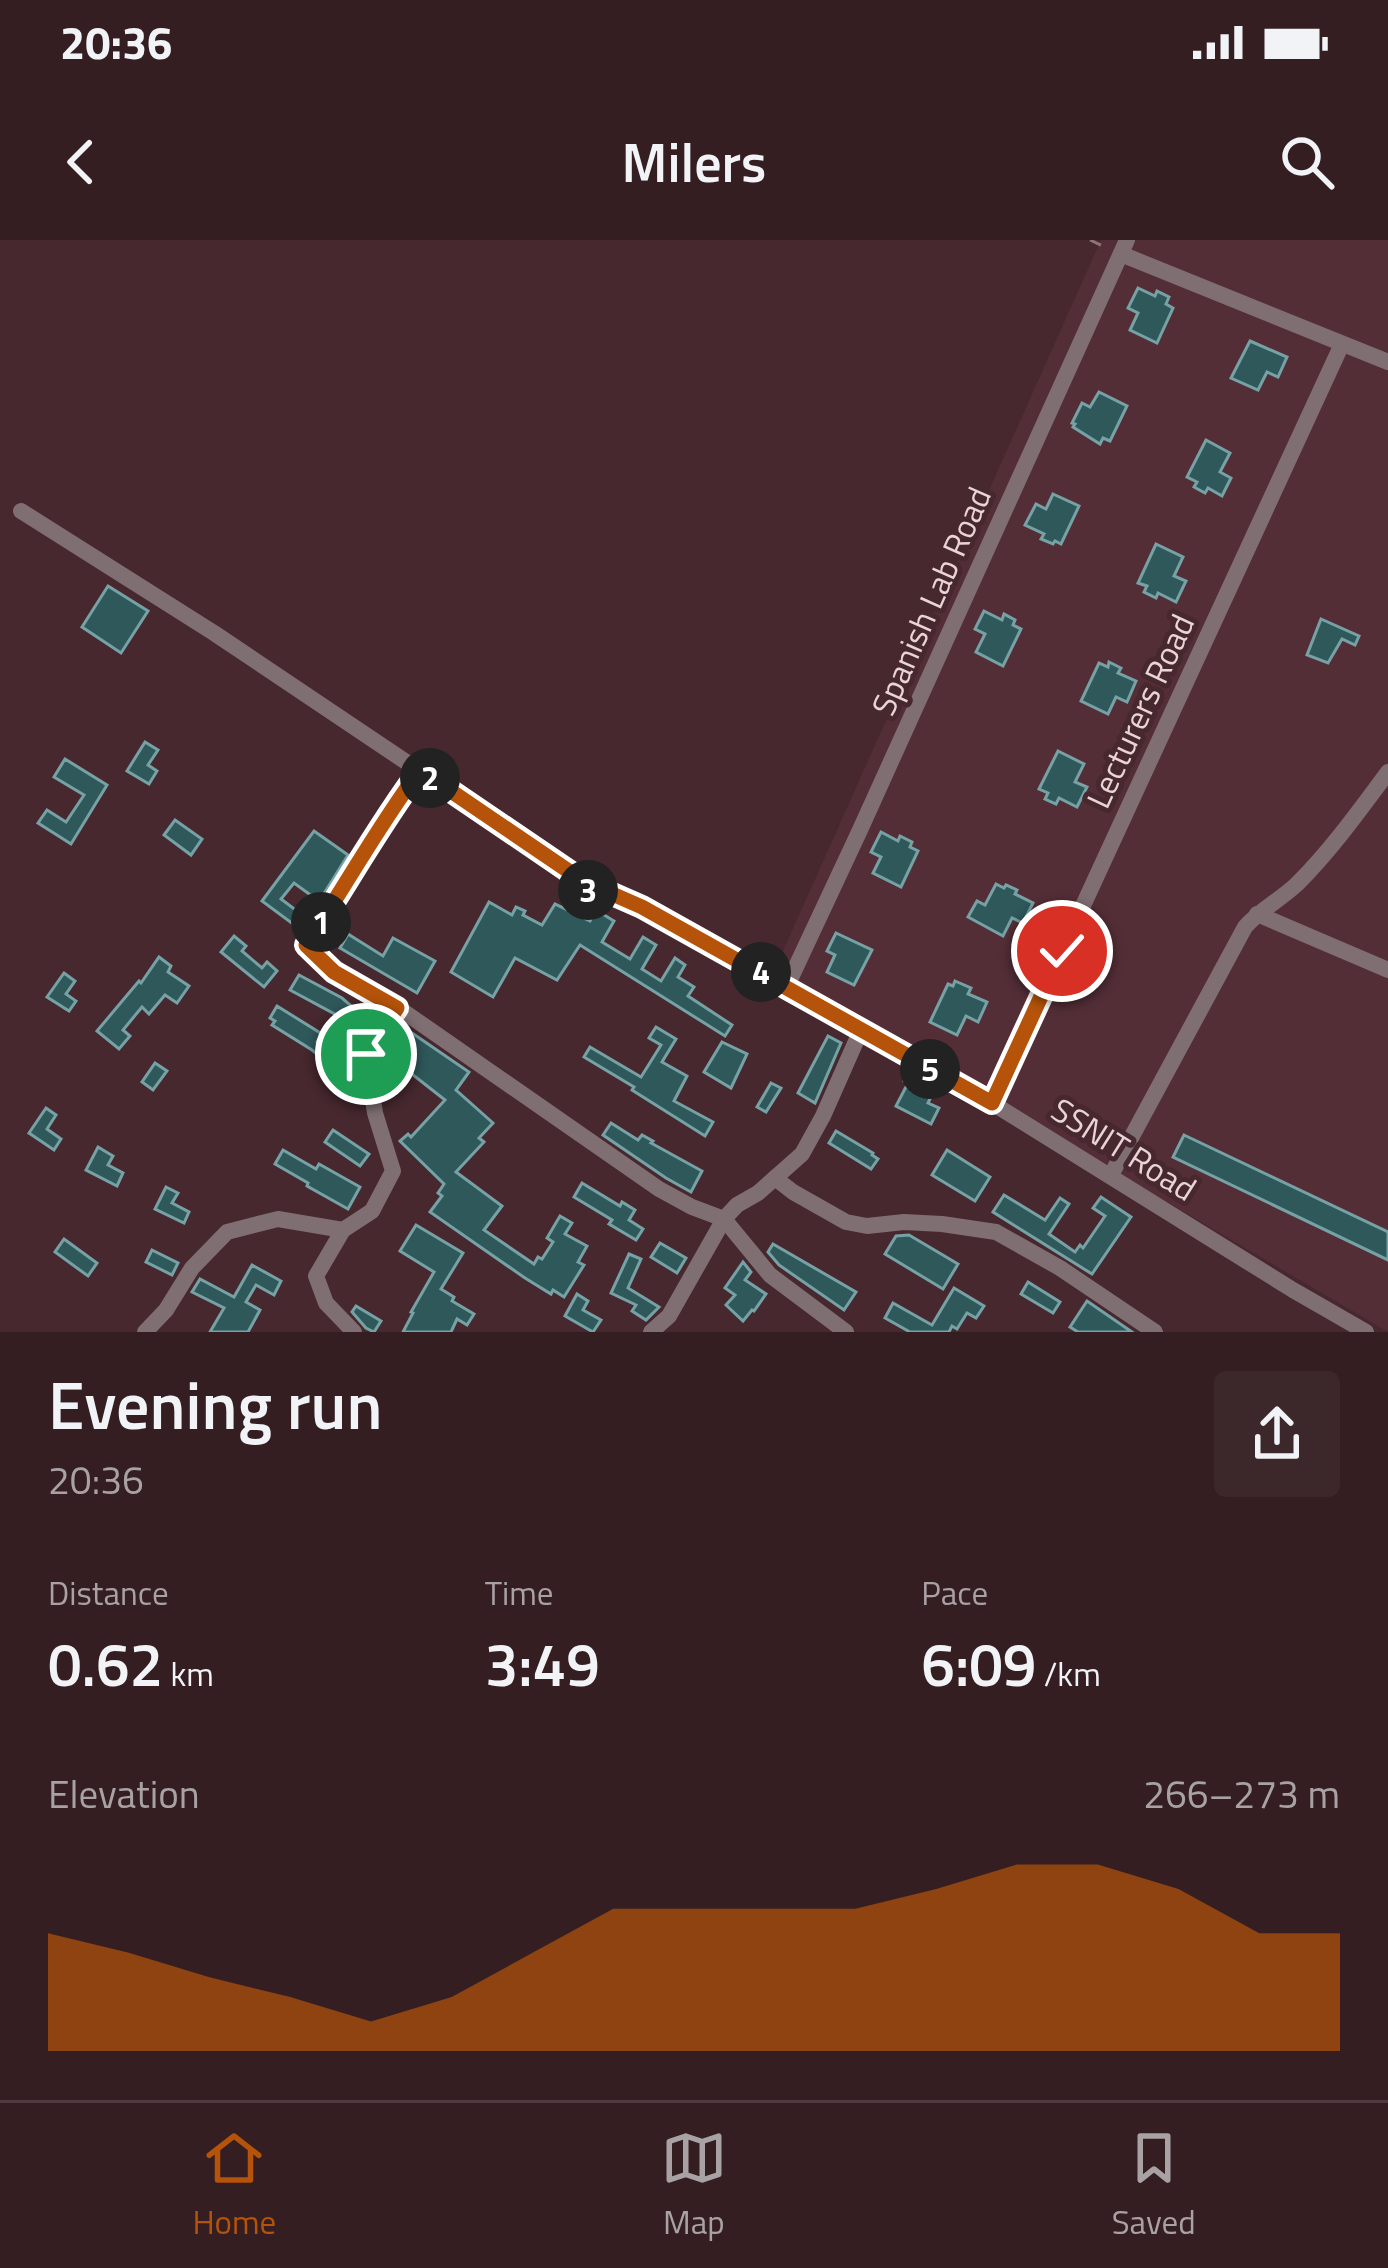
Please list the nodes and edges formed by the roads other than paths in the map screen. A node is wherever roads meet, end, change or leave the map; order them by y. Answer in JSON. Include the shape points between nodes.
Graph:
{"nodes":[{"id":1,"x":1124,"y":247,"type":"edge"},
{"id":2,"x":1342,"y":344,"type":"junction"},
{"id":3,"x":1388,"y":362,"type":"edge"},
{"id":4,"x":21,"y":511,"type":"dead end"},
{"id":5,"x":420,"y":770,"type":"junction"},
{"id":6,"x":1388,"y":772,"type":"edge"},
{"id":7,"x":1257,"y":914,"type":"junction"},
{"id":8,"x":1388,"y":970,"type":"edge"},
{"id":9,"x":787,"y":986,"type":"junction"},
{"id":10,"x":397,"y":1008,"type":"junction"},
{"id":11,"x":861,"y":1030,"type":"junction"},
{"id":12,"x":992,"y":1103,"type":"junction"},
{"id":13,"x":1111,"y":1175,"type":"junction"},
{"id":14,"x":775,"y":1178,"type":"junction"},
{"id":15,"x":724,"y":1219,"type":"junction"},
{"id":16,"x":343,"y":1230,"type":"junction"},
{"id":17,"x":145,"y":1332,"type":"edge"},
{"id":18,"x":355,"y":1332,"type":"edge"},
{"id":19,"x":651,"y":1332,"type":"edge"},
{"id":20,"x":846,"y":1332,"type":"edge"},
{"id":21,"x":1155,"y":1332,"type":"edge"},
{"id":22,"x":1366,"y":1332,"type":"edge"}],
"edges":[{"from":1,"to":2,"type":"street"},
{"from":1,"to":9,"type":"street","name":"Spanish Lab Road"},
{"from":2,"to":3,"type":"street"},
{"from":2,"to":12,"type":"street","name":"Lecturers Road"},
{"from":4,"to":5,"type":"street","name":"SSNIT Road"},
{"from":5,"to":9,"type":"street","name":"SSNIT Road","via":[[587,890],[614,893]]},
{"from":5,"to":10,"type":"street","via":[[306,945],[334,972]]},
{"from":6,"to":7,"type":"street","via":[[1321,858]]},
{"from":7,"to":8,"type":"street"},
{"from":7,"to":13,"type":"street"},
{"from":9,"to":11,"type":"street","name":"SSNIT Road"},
{"from":10,"to":15,"type":"street","via":[[659,1190]]},
{"from":10,"to":16,"type":"street","via":[[366,1054],[393,1171],[372,1211]]},
{"from":11,"to":12,"type":"street","name":"SSNIT Road"},
{"from":11,"to":14,"type":"street","via":[[802,1154]]},
{"from":12,"to":13,"type":"street","name":"SSNIT Road"},
{"from":13,"to":22,"type":"street","name":"SSNIT Road"},
{"from":14,"to":15,"type":"street"},
{"from":14,"to":21,"type":"street","via":[[845,1222],[996,1232]]},
{"from":15,"to":19,"type":"street","via":[[669,1316]]},
{"from":15,"to":20,"type":"street","via":[[770,1275]]},
{"from":16,"to":17,"type":"street","via":[[278,1219],[226,1232]]},
{"from":16,"to":18,"type":"street","via":[[316,1276],[326,1303]]}]}
